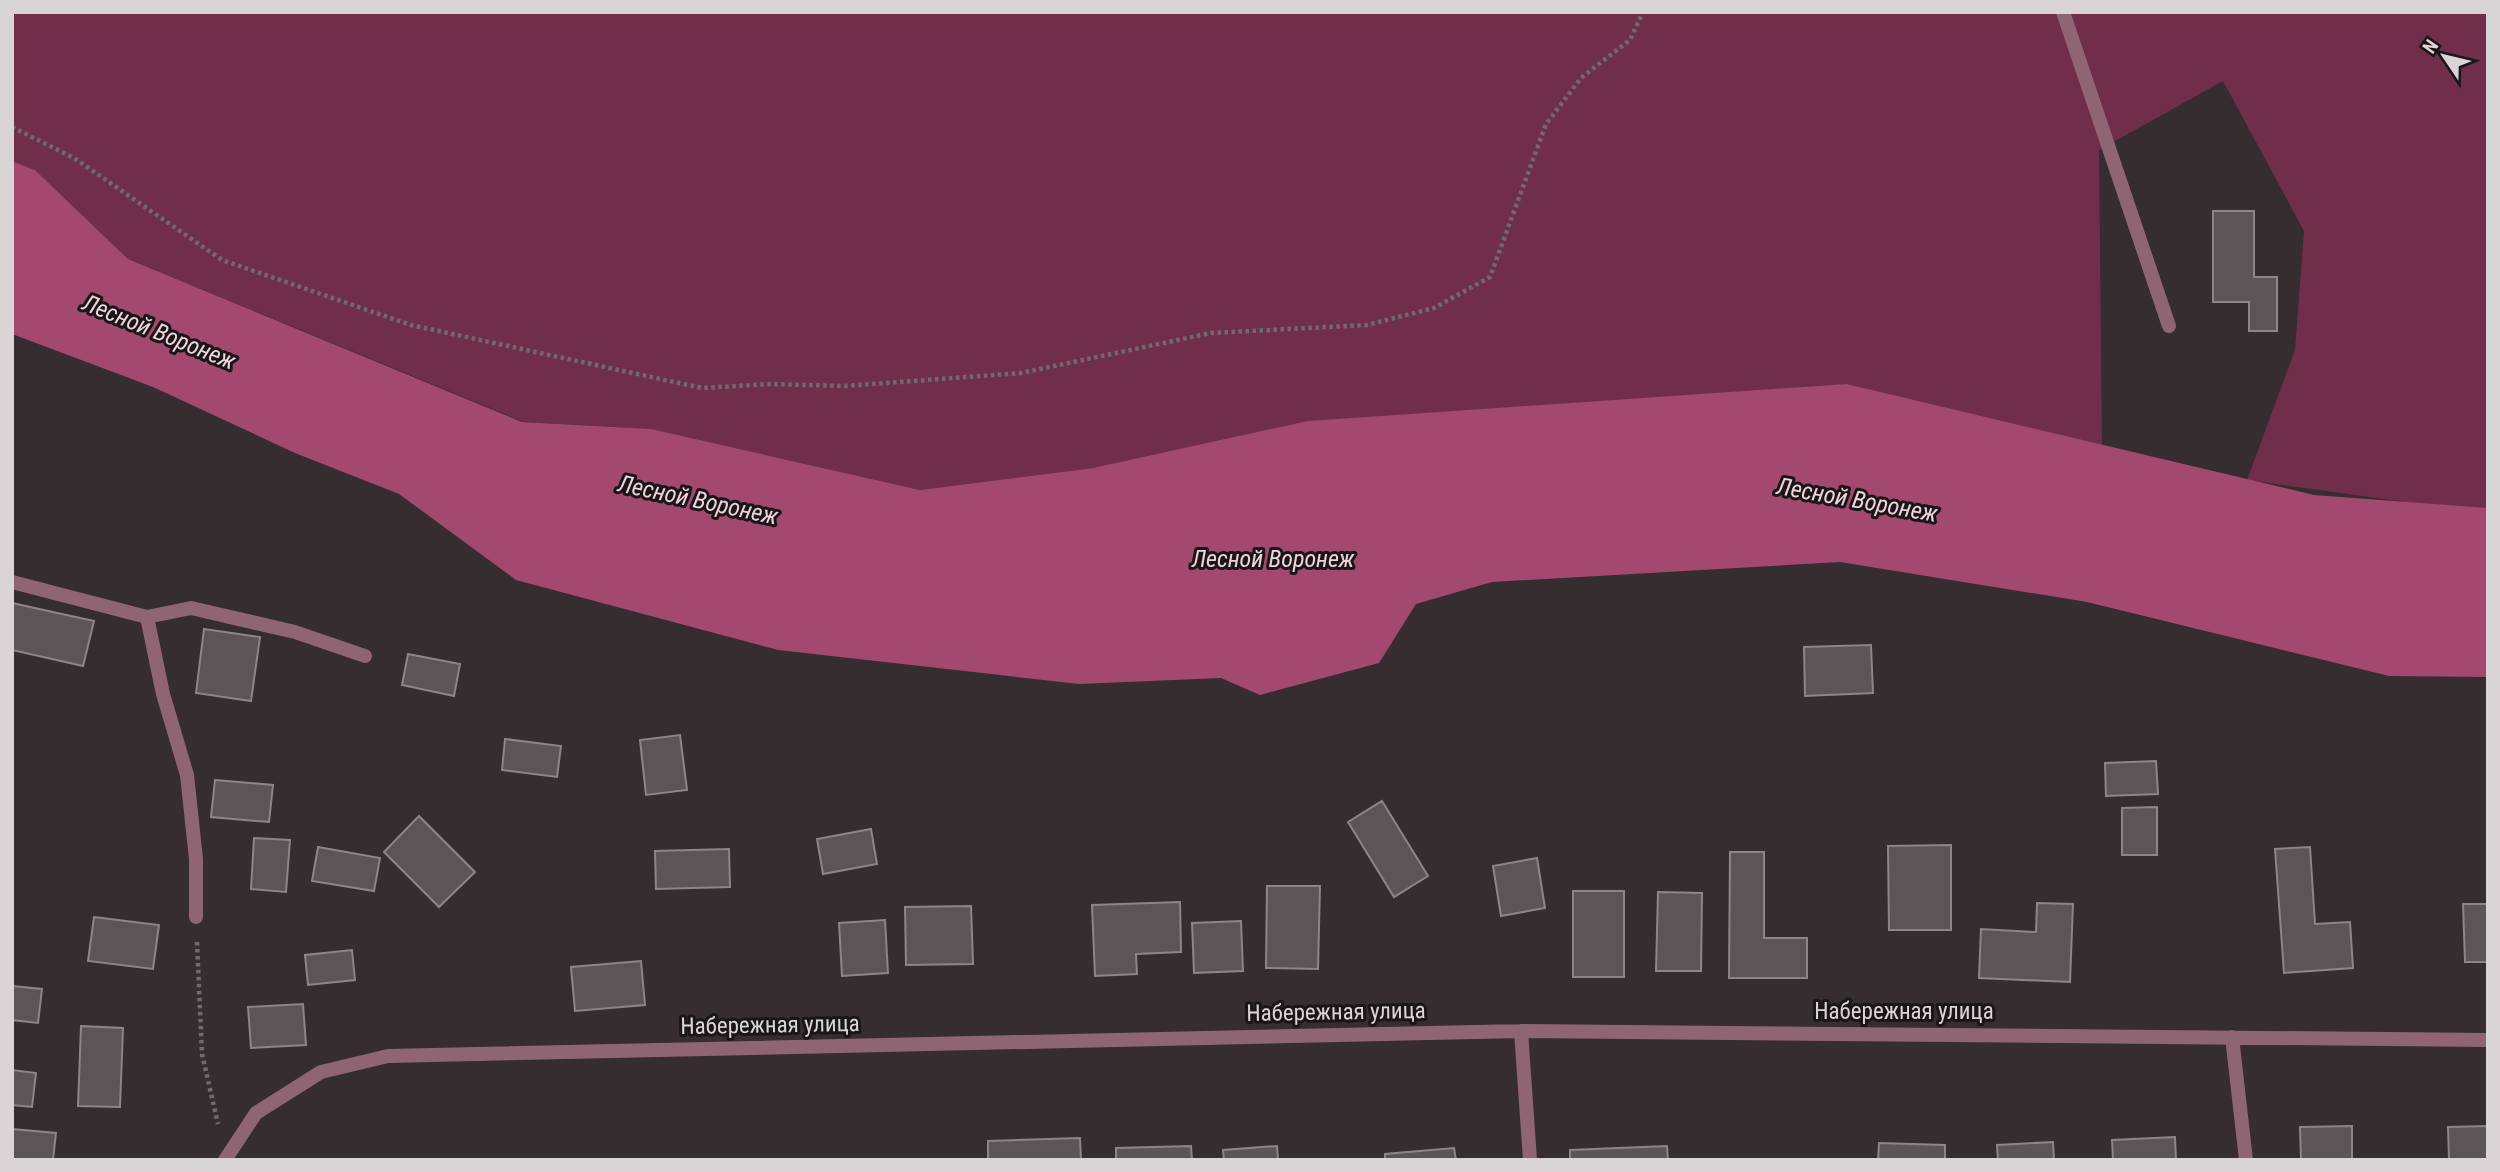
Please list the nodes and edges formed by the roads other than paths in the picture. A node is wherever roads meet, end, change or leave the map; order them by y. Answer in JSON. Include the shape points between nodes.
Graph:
{"nodes":[{"id":1,"x":2063,"y":12,"type":"edge"},
{"id":2,"x":2169,"y":326,"type":"dead end"},
{"id":3,"x":12,"y":582,"type":"edge"},
{"id":4,"x":147,"y":617,"type":"junction"},
{"id":5,"x":365,"y":656,"type":"dead end"},
{"id":6,"x":196,"y":917,"type":"road end"},
{"id":7,"x":1521,"y":1031,"type":"junction"},
{"id":8,"x":2232,"y":1037,"type":"junction"},
{"id":9,"x":2488,"y":1040,"type":"edge"},
{"id":10,"x":226,"y":1159,"type":"edge"},
{"id":11,"x":1530,"y":1160,"type":"edge"},
{"id":12,"x":2246,"y":1160,"type":"edge"}],
"edges":[{"from":1,"to":2,"type":"street"},
{"from":3,"to":4,"type":"street"},
{"from":4,"to":5,"type":"street","via":[[191,608],[295,632]]},
{"from":4,"to":6,"type":"street","via":[[187,775],[196,859]]},
{"from":7,"to":8,"type":"street","name":"Набережная улица"},
{"from":7,"to":10,"type":"street","name":"Набережная улица","via":[[388,1056],[321,1072],[256,1113]]},
{"from":7,"to":11,"type":"street"},
{"from":8,"to":9,"type":"street","name":"Набережная улица"},
{"from":8,"to":12,"type":"street"}]}
